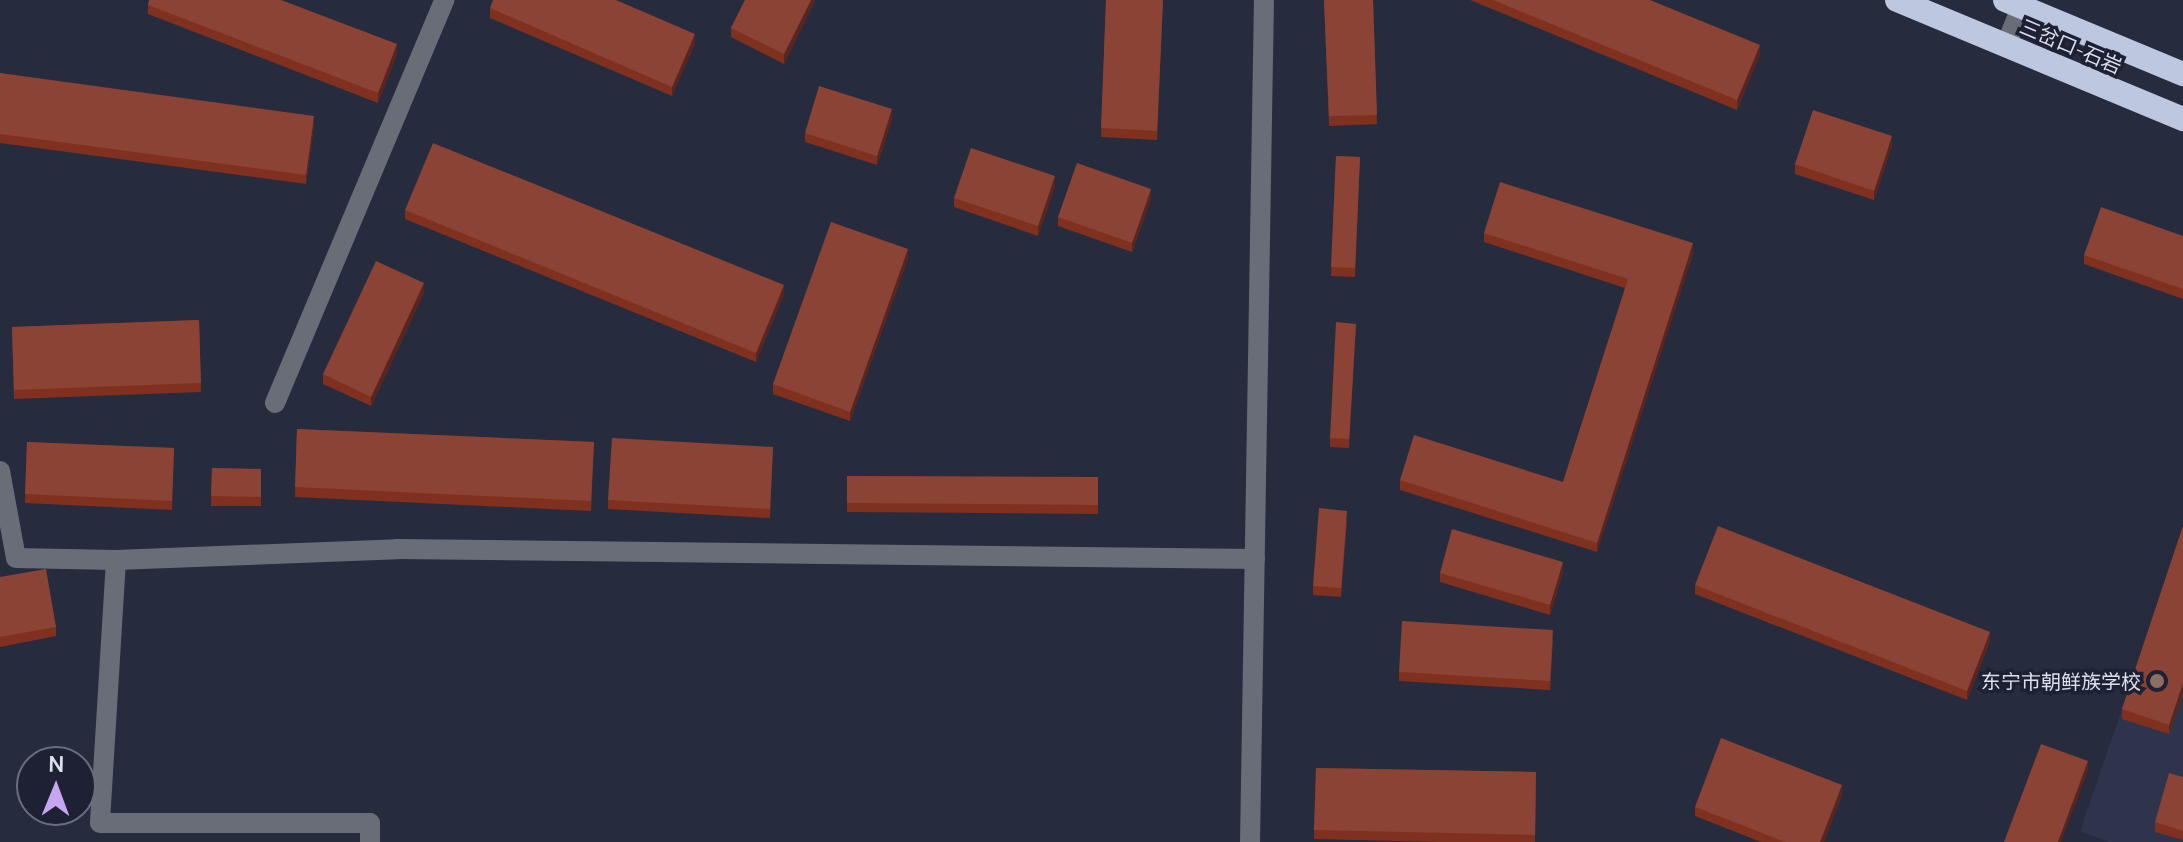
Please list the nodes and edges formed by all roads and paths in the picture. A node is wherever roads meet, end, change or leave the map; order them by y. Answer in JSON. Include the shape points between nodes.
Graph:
{"nodes":[{"id":1,"x":444,"y":0,"type":"edge"},
{"id":2,"x":1264,"y":0,"type":"edge"},
{"id":3,"x":1897,"y":0,"type":"edge"},
{"id":4,"x":2017,"y":2,"type":"edge"},
{"id":5,"x":2006,"y":45,"type":"junction"},
{"id":6,"x":2183,"y":74,"type":"edge"},
{"id":7,"x":2183,"y":119,"type":"edge"},
{"id":8,"x":275,"y":403,"type":"dead end"},
{"id":9,"x":0,"y":471,"type":"edge"},
{"id":10,"x":1255,"y":559,"type":"junction"},
{"id":11,"x":116,"y":560,"type":"junction"},
{"id":12,"x":370,"y":842,"type":"edge"},
{"id":13,"x":1250,"y":842,"type":"edge"}],
"edges":[{"from":1,"to":8,"type":"street"},
{"from":2,"to":10,"type":"street"},
{"from":3,"to":5,"type":"highway","name":"三岔口-石岩"},
{"from":4,"to":5,"type":"street"},
{"from":4,"to":6,"type":"highway","name":"三岔口-石岩"},
{"from":5,"to":7,"type":"highway","name":"三岔口-石岩"},
{"from":9,"to":11,"type":"street","via":[[16,558]]},
{"from":10,"to":11,"type":"street","via":[[397,549]]},
{"from":10,"to":13,"type":"street"},
{"from":11,"to":12,"type":"street","via":[[100,823],[370,823]]}]}
